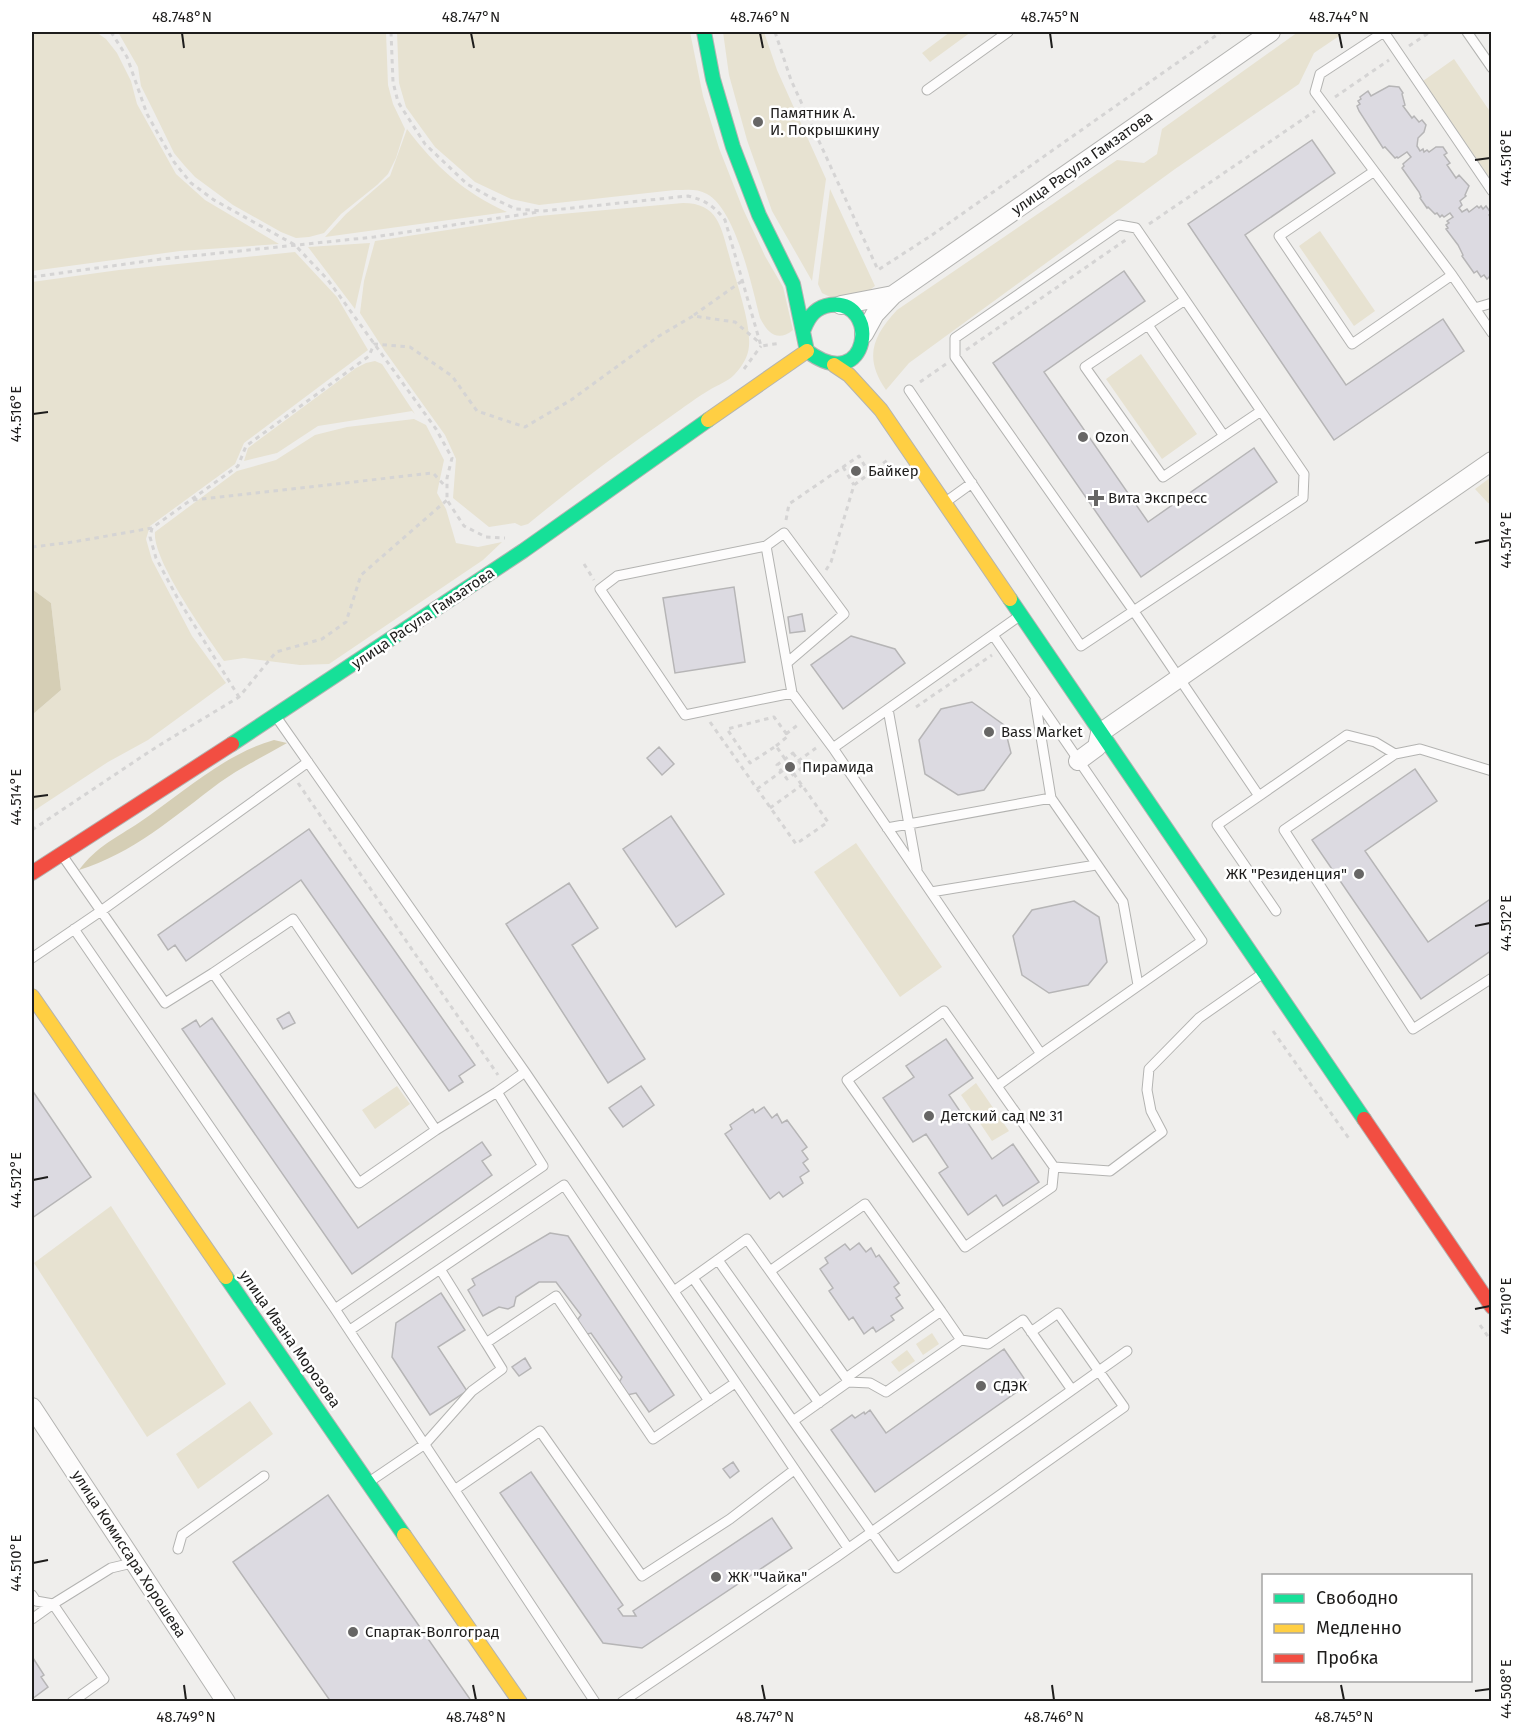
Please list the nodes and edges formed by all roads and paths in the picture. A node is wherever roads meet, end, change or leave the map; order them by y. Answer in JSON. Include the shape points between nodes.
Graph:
{"nodes":[{"id":1,"x":111,"y":32,"type":"edge"},
{"id":2,"x":392,"y":32,"type":"edge"},
{"id":3,"x":704,"y":32,"type":"edge"},
{"id":4,"x":775,"y":32,"type":"edge"},
{"id":5,"x":1008,"y":32,"type":"edge"},
{"id":6,"x":1221,"y":32,"type":"edge"},
{"id":7,"x":1271,"y":32,"type":"edge"},
{"id":8,"x":1384,"y":32,"type":"edge"},
{"id":9,"x":1430,"y":32,"type":"edge"},
{"id":10,"x":1467,"y":32,"type":"edge"},
{"id":11,"x":1398,"y":53,"type":"junction"},
{"id":12,"x":1491,"y":68,"type":"edge"},
{"id":13,"x":927,"y":90,"type":"dead end"},
{"id":14,"x":1324,"y":105,"type":"junction"},
{"id":15,"x":1373,"y":172,"type":"junction"},
{"id":16,"x":1491,"y":191,"type":"edge"},
{"id":17,"x":543,"y":211,"type":"junction"},
{"id":18,"x":1138,"y":231,"type":"junction"},
{"id":19,"x":295,"y":245,"type":"junction"},
{"id":20,"x":779,"y":253,"type":"junction"},
{"id":21,"x":1452,"y":275,"type":"junction"},
{"id":22,"x":32,"y":277,"type":"edge"},
{"id":23,"x":742,"y":281,"type":"junction"},
{"id":24,"x":893,"y":295,"type":"junction"},
{"id":25,"x":1185,"y":300,"type":"junction"},
{"id":26,"x":1491,"y":303,"type":"edge"},
{"id":27,"x":838,"y":305,"type":"junction"},
{"id":28,"x":1475,"y":308,"type":"junction"},
{"id":29,"x":693,"y":316,"type":"junction"},
{"id":30,"x":1148,"y":325,"type":"junction"},
{"id":31,"x":1491,"y":333,"type":"edge"},
{"id":32,"x":864,"y":337,"type":"junction"},
{"id":33,"x":805,"y":340,"type":"junction"},
{"id":34,"x":760,"y":343,"type":"junction"},
{"id":35,"x":374,"y":344,"type":"junction"},
{"id":36,"x":955,"y":357,"type":"junction"},
{"id":37,"x":867,"y":359,"type":"dead end"},
{"id":38,"x":834,"y":365,"type":"junction"},
{"id":39,"x":871,"y":378,"type":"dead end"},
{"id":40,"x":909,"y":390,"type":"joint"},
{"id":41,"x":881,"y":410,"type":"junction"},
{"id":42,"x":1261,"y":411,"type":"junction"},
{"id":43,"x":1224,"y":436,"type":"junction"},
{"id":44,"x":892,"y":457,"type":"dead end"},
{"id":45,"x":1491,"y":461,"type":"edge"},
{"id":46,"x":843,"y":467,"type":"junction"},
{"id":47,"x":869,"y":473,"type":"junction"},
{"id":48,"x":972,"y":483,"type":"junction"},
{"id":49,"x":854,"y":484,"type":"junction"},
{"id":50,"x":447,"y":488,"type":"junction"},
{"id":51,"x":191,"y":500,"type":"junction"},
{"id":52,"x":447,"y":500,"type":"junction"},
{"id":53,"x":944,"y":504,"type":"junction"},
{"id":54,"x":152,"y":528,"type":"junction"},
{"id":55,"x":784,"y":533,"type":"junction"},
{"id":56,"x":506,"y":538,"type":"dead end"},
{"id":57,"x":766,"y":546,"type":"junction"},
{"id":58,"x":32,"y":547,"type":"edge"},
{"id":59,"x":819,"y":581,"type":"junction"},
{"id":60,"x":1133,"y":610,"type":"junction"},
{"id":61,"x":1020,"y":616,"type":"junction"},
{"id":62,"x":993,"y":635,"type":"junction"},
{"id":63,"x":1002,"y":648,"type":"junction"},
{"id":64,"x":788,"y":662,"type":"junction"},
{"id":65,"x":1179,"y":678,"type":"junction"},
{"id":66,"x":792,"y":693,"type":"junction"},
{"id":67,"x":239,"y":697,"type":"junction"},
{"id":68,"x":1034,"y":697,"type":"junction"},
{"id":69,"x":888,"y":710,"type":"junction"},
{"id":70,"x":702,"y":711,"type":"junction"},
{"id":71,"x":276,"y":716,"type":"junction"},
{"id":72,"x":891,"y":725,"type":"junction"},
{"id":73,"x":1100,"y":733,"type":"junction"},
{"id":74,"x":830,"y":744,"type":"junction"},
{"id":75,"x":739,"y":746,"type":"junction"},
{"id":76,"x":776,"y":746,"type":"junction"},
{"id":77,"x":731,"y":752,"type":"junction"},
{"id":78,"x":1395,"y":754,"type":"junction"},
{"id":79,"x":785,"y":759,"type":"junction"},
{"id":80,"x":798,"y":761,"type":"junction"},
{"id":81,"x":1078,"y":761,"type":"junction"},
{"id":82,"x":308,"y":762,"type":"junction"},
{"id":83,"x":782,"y":771,"type":"junction"},
{"id":84,"x":1491,"y":771,"type":"edge"},
{"id":85,"x":292,"y":774,"type":"junction"},
{"id":86,"x":794,"y":774,"type":"junction"},
{"id":87,"x":802,"y":785,"type":"junction"},
{"id":88,"x":757,"y":789,"type":"junction"},
{"id":89,"x":1259,"y":796,"type":"junction"},
{"id":90,"x":1051,"y":798,"type":"junction"},
{"id":91,"x":770,"y":808,"type":"junction"},
{"id":92,"x":909,"y":824,"type":"junction"},
{"id":93,"x":887,"y":828,"type":"junction"},
{"id":94,"x":32,"y":830,"type":"edge"},
{"id":95,"x":61,"y":854,"type":"junction"},
{"id":96,"x":1096,"y":865,"type":"junction"},
{"id":97,"x":32,"y":873,"type":"edge"},
{"id":98,"x":918,"y":874,"type":"junction"},
{"id":99,"x":931,"y":892,"type":"junction"},
{"id":100,"x":101,"y":911,"type":"junction"},
{"id":101,"x":1276,"y":911,"type":"dead end"},
{"id":102,"x":74,"y":929,"type":"junction"},
{"id":103,"x":32,"y":958,"type":"edge"},
{"id":104,"x":1264,"y":972,"type":"junction"},
{"id":105,"x":213,"y":973,"type":"junction"},
{"id":106,"x":1491,"y":978,"type":"edge"},
{"id":107,"x":1138,"y":985,"type":"junction"},
{"id":108,"x":32,"y":996,"type":"edge"},
{"id":109,"x":1041,"y":1054,"type":"junction"},
{"id":110,"x":525,"y":1072,"type":"junction"},
{"id":111,"x":506,"y":1086,"type":"junction"},
{"id":112,"x":997,"y":1086,"type":"junction"},
{"id":113,"x":497,"y":1092,"type":"junction"},
{"id":114,"x":436,"y":1130,"type":"junction"},
{"id":115,"x":1054,"y":1167,"type":"junction"},
{"id":116,"x":717,"y":1260,"type":"junction"},
{"id":117,"x":440,"y":1269,"type":"junction"},
{"id":118,"x":770,"y":1271,"type":"junction"},
{"id":119,"x":693,"y":1278,"type":"junction"},
{"id":120,"x":674,"y":1291,"type":"junction"},
{"id":121,"x":1491,"y":1307,"type":"edge"},
{"id":122,"x":335,"y":1309,"type":"junction"},
{"id":123,"x":941,"y":1311,"type":"junction"},
{"id":124,"x":350,"y":1330,"type":"junction"},
{"id":125,"x":1031,"y":1332,"type":"junction"},
{"id":126,"x":961,"y":1340,"type":"junction"},
{"id":127,"x":486,"y":1343,"type":"junction"},
{"id":128,"x":1127,"y":1351,"type":"dead end"},
{"id":129,"x":1098,"y":1371,"type":"junction"},
{"id":130,"x":847,"y":1380,"type":"junction"},
{"id":131,"x":735,"y":1383,"type":"junction"},
{"id":132,"x":1072,"y":1390,"type":"junction"},
{"id":133,"x":709,"y":1401,"type":"junction"},
{"id":134,"x":819,"y":1403,"type":"junction"},
{"id":135,"x":32,"y":1407,"type":"edge"},
{"id":136,"x":793,"y":1421,"type":"junction"},
{"id":137,"x":425,"y":1444,"type":"junction"},
{"id":138,"x":794,"y":1470,"type":"junction"},
{"id":139,"x":264,"y":1476,"type":"dead end"},
{"id":140,"x":369,"y":1482,"type":"junction"},
{"id":141,"x":456,"y":1489,"type":"junction"},
{"id":142,"x":871,"y":1532,"type":"junction"},
{"id":143,"x":848,"y":1548,"type":"junction"},
{"id":144,"x":178,"y":1549,"type":"dead end"},
{"id":145,"x":132,"y":1558,"type":"junction"},
{"id":146,"x":32,"y":1595,"type":"edge"},
{"id":147,"x":53,"y":1604,"type":"junction"},
{"id":148,"x":32,"y":1619,"type":"edge"},
{"id":149,"x":72,"y":1701,"type":"edge"},
{"id":150,"x":226,"y":1701,"type":"edge"},
{"id":151,"x":520,"y":1701,"type":"edge"},
{"id":152,"x":595,"y":1701,"type":"edge"},
{"id":153,"x":622,"y":1701,"type":"edge"}],
"edges":[{"from":1,"to":19,"type":"path","via":[[127,57],[147,114],[174,162],[191,183]]},
{"from":2,"to":17,"type":"path","via":[[393,82],[398,102],[425,144],[467,184],[489,197],[516,208]]},
{"from":3,"to":20,"type":"street","via":[[710,74],[739,168]]},
{"from":4,"to":6,"type":"path","via":[[791,80],[878,270]]},
{"from":5,"to":13,"type":"lane"},
{"from":7,"to":24,"type":"street","name":"улица Расула Гамзатова"},
{"from":8,"to":11,"type":"lane"},
{"from":8,"to":14,"type":"lane","via":[[1320,74],[1315,92]]},
{"from":9,"to":11,"type":"path"},
{"from":10,"to":12,"type":"lane"},
{"from":11,"to":14,"type":"path"},
{"from":11,"to":16,"type":"lane"},
{"from":14,"to":15,"type":"lane"},
{"from":14,"to":18,"type":"path"},
{"from":15,"to":21,"type":"lane"},
{"from":15,"to":21,"type":"lane","via":[[1279,236],[1352,344]]},
{"from":17,"to":19,"type":"path"},
{"from":17,"to":23,"type":"path","via":[[688,196],[701,199],[714,206],[725,220]]},
{"from":18,"to":25,"type":"lane"},
{"from":18,"to":36,"type":"path"},
{"from":18,"to":36,"type":"lane","via":[[1119,225],[955,338]]},
{"from":19,"to":22,"type":"path"},
{"from":19,"to":35,"type":"path","via":[[328,280]]},
{"from":20,"to":27,"type":"street","via":[[814,294]]},
{"from":20,"to":33,"type":"street","via":[[794,285]]},
{"from":21,"to":28,"type":"lane"},
{"from":23,"to":29,"type":"path"},
{"from":23,"to":34,"type":"path"},
{"from":24,"to":27,"type":"street","name":"улица Расула Гамзатова"},
{"from":24,"to":32,"type":"street","name":"улица Расула Гамзатова","via":[[876,314]]},
{"from":25,"to":30,"type":"lane"},
{"from":25,"to":42,"type":"lane"},
{"from":26,"to":28,"type":"lane"},
{"from":27,"to":32,"type":"street","via":[[857,316]]},
{"from":27,"to":33,"type":"street","via":[[814,311],[807,319]]},
{"from":28,"to":31,"type":"lane"},
{"from":29,"to":34,"type":"path","via":[[735,322]]},
{"from":29,"to":35,"type":"path","via":[[525,427],[477,411],[452,376],[410,347]]},
{"from":30,"to":43,"type":"lane"},
{"from":30,"to":43,"type":"lane","via":[[1085,367],[1163,477]]},
{"from":32,"to":37,"type":"street"},
{"from":32,"to":38,"type":"street","via":[[853,358]]},
{"from":33,"to":34,"type":"path","via":[[761,346]]},
{"from":33,"to":38,"type":"street","via":[[814,358]]},
{"from":33,"to":71,"type":"street","name":"улица Расула Гамзатова","via":[[522,551]]},
{"from":35,"to":50,"type":"path","via":[[452,458]]},
{"from":35,"to":51,"type":"path","via":[[369,356],[246,446],[238,466]]},
{"from":36,"to":40,"type":"path"},
{"from":36,"to":60,"type":"lane"},
{"from":38,"to":41,"type":"street","via":[[849,375]]},
{"from":39,"to":41,"type":"street"},
{"from":40,"to":48,"type":"lane"},
{"from":41,"to":53,"type":"street"},
{"from":42,"to":43,"type":"lane"},
{"from":42,"to":60,"type":"lane","via":[[1305,474],[1303,498]]},
{"from":44,"to":47,"type":"path"},
{"from":45,"to":65,"type":"street"},
{"from":46,"to":47,"type":"path","via":[[859,456]]},
{"from":46,"to":49,"type":"path"},
{"from":46,"to":55,"type":"path","via":[[789,504]]},
{"from":47,"to":49,"type":"path"},
{"from":48,"to":53,"type":"lane"},
{"from":48,"to":60,"type":"lane","via":[[1081,646]]},
{"from":49,"to":59,"type":"path","via":[[831,562]]},
{"from":50,"to":51,"type":"path","via":[[433,473]]},
{"from":50,"to":52,"type":"path"},
{"from":51,"to":54,"type":"path"},
{"from":52,"to":56,"type":"path","via":[[464,526],[486,537]]},
{"from":52,"to":67,"type":"path","via":[[362,575],[346,622],[322,639],[276,652]]},
{"from":53,"to":61,"type":"street"},
{"from":54,"to":58,"type":"path"},
{"from":54,"to":67,"type":"path","via":[[150,537],[162,568]]},
{"from":55,"to":57,"type":"lane"},
{"from":55,"to":59,"type":"lane"},
{"from":57,"to":64,"type":"lane"},
{"from":57,"to":70,"type":"lane","via":[[616,576],[600,589],[685,715]]},
{"from":59,"to":64,"type":"lane","via":[[844,614]]},
{"from":60,"to":65,"type":"lane"},
{"from":61,"to":62,"type":"lane"},
{"from":61,"to":73,"type":"street"},
{"from":62,"to":63,"type":"lane"},
{"from":62,"to":69,"type":"lane"},
{"from":63,"to":68,"type":"lane"},
{"from":63,"to":72,"type":"path"},
{"from":64,"to":66,"type":"lane"},
{"from":65,"to":73,"type":"street"},
{"from":65,"to":89,"type":"lane"},
{"from":66,"to":70,"type":"lane"},
{"from":66,"to":74,"type":"lane"},
{"from":67,"to":94,"type":"path"},
{"from":68,"to":81,"type":"lane"},
{"from":68,"to":90,"type":"lane"},
{"from":69,"to":72,"type":"lane"},
{"from":69,"to":74,"type":"lane"},
{"from":70,"to":77,"type":"path"},
{"from":71,"to":82,"type":"lane"},
{"from":71,"to":95,"type":"street","name":"улица Расула Гамзатова"},
{"from":72,"to":92,"type":"lane"},
{"from":73,"to":81,"type":"street","via":[[1096,747]]},
{"from":73,"to":104,"type":"street"},
{"from":74,"to":80,"type":"path"},
{"from":74,"to":93,"type":"lane"},
{"from":75,"to":76,"type":"path","via":[[750,763]]},
{"from":75,"to":76,"type":"path","via":[[727,729],[774,717],[788,736]]},
{"from":75,"to":77,"type":"path"},
{"from":76,"to":79,"type":"path"},
{"from":77,"to":88,"type":"path"},
{"from":78,"to":84,"type":"lane","via":[[1420,749]]},
{"from":78,"to":89,"type":"lane","via":[[1375,742],[1347,735]]},
{"from":78,"to":106,"type":"lane","via":[[1284,830],[1413,1029]]},
{"from":79,"to":80,"type":"path","via":[[793,753]]},
{"from":79,"to":83,"type":"path","via":[[777,765]]},
{"from":80,"to":86,"type":"path","via":[[803,767]]},
{"from":81,"to":107,"type":"lane","via":[[1202,941]]},
{"from":82,"to":85,"type":"lane"},
{"from":82,"to":110,"type":"lane"},
{"from":83,"to":86,"type":"path","via":[[787,779]]},
{"from":83,"to":88,"type":"path"},
{"from":85,"to":100,"type":"lane"},
{"from":85,"to":111,"type":"path"},
{"from":86,"to":87,"type":"path"},
{"from":87,"to":91,"type":"path"},
{"from":87,"to":91,"type":"path","via":[[828,822],[796,844]]},
{"from":88,"to":91,"type":"path"},
{"from":89,"to":101,"type":"lane","via":[[1217,825]]},
{"from":90,"to":92,"type":"lane"},
{"from":90,"to":96,"type":"lane"},
{"from":92,"to":93,"type":"lane"},
{"from":92,"to":98,"type":"lane"},
{"from":93,"to":98,"type":"lane"},
{"from":95,"to":97,"type":"street","name":"улица Расула Гамзатова"},
{"from":95,"to":100,"type":"lane"},
{"from":96,"to":99,"type":"lane"},
{"from":96,"to":107,"type":"lane","via":[[1123,902]]},
{"from":98,"to":99,"type":"lane"},
{"from":99,"to":109,"type":"lane"},
{"from":100,"to":102,"type":"lane"},
{"from":100,"to":105,"type":"lane","via":[[165,1003]]},
{"from":102,"to":103,"type":"lane"},
{"from":102,"to":122,"type":"lane"},
{"from":104,"to":115,"type":"lane","via":[[1199,1018],[1149,1069],[1151,1111],[1162,1132],[1110,1171]]},
{"from":104,"to":121,"type":"street"},
{"from":105,"to":114,"type":"lane","via":[[359,1183]]},
{"from":105,"to":114,"type":"lane","via":[[293,919]]},
{"from":107,"to":109,"type":"lane"},
{"from":108,"to":140,"type":"street","name":"улица Ивана Морозова"},
{"from":109,"to":112,"type":"lane"},
{"from":110,"to":111,"type":"lane"},
{"from":110,"to":120,"type":"lane"},
{"from":111,"to":113,"type":"lane"},
{"from":112,"to":115,"type":"lane"},
{"from":112,"to":115,"type":"lane","via":[[944,1011],[847,1080],[965,1247],[1052,1187]]},
{"from":113,"to":114,"type":"lane"},
{"from":113,"to":122,"type":"lane","via":[[543,1166]]},
{"from":116,"to":118,"type":"lane","via":[[747,1239]]},
{"from":116,"to":119,"type":"lane"},
{"from":116,"to":134,"type":"lane"},
{"from":117,"to":124,"type":"lane"},
{"from":117,"to":127,"type":"lane"},
{"from":117,"to":133,"type":"lane","via":[[564,1185]]},
{"from":118,"to":123,"type":"lane","via":[[865,1204]]},
{"from":118,"to":130,"type":"lane"},
{"from":119,"to":120,"type":"lane"},
{"from":119,"to":136,"type":"lane"},
{"from":120,"to":131,"type":"lane"},
{"from":122,"to":124,"type":"lane"},
{"from":123,"to":126,"type":"lane"},
{"from":123,"to":130,"type":"lane"},
{"from":124,"to":137,"type":"lane"},
{"from":125,"to":126,"type":"lane","via":[[1023,1320],[988,1344]]},
{"from":125,"to":129,"type":"lane","via":[[1058,1313]]},
{"from":125,"to":132,"type":"lane"},
{"from":126,"to":130,"type":"lane","via":[[886,1392],[870,1383]]},
{"from":127,"to":133,"type":"lane","via":[[556,1296],[653,1439]]},
{"from":127,"to":137,"type":"lane","via":[[502,1369],[472,1391]]},
{"from":128,"to":129,"type":"lane"},
{"from":129,"to":132,"type":"lane"},
{"from":129,"to":142,"type":"lane","via":[[1124,1407],[897,1568]]},
{"from":130,"to":134,"type":"lane"},
{"from":131,"to":133,"type":"lane"},
{"from":131,"to":138,"type":"lane"},
{"from":132,"to":142,"type":"lane"},
{"from":134,"to":136,"type":"lane"},
{"from":135,"to":145,"type":"street","name":"улица Комиссара Хорошева"},
{"from":136,"to":142,"type":"lane"},
{"from":137,"to":140,"type":"lane"},
{"from":137,"to":141,"type":"lane"},
{"from":138,"to":141,"type":"lane","via":[[730,1519],[642,1576],[540,1431]]},
{"from":138,"to":143,"type":"lane"},
{"from":139,"to":144,"type":"lane","via":[[182,1535]]},
{"from":140,"to":151,"type":"street","name":"улица Ивана Морозова"},
{"from":141,"to":152,"type":"lane"},
{"from":142,"to":143,"type":"lane"},
{"from":143,"to":153,"type":"lane"},
{"from":145,"to":147,"type":"lane","via":[[128,1564],[111,1568]]},
{"from":145,"to":150,"type":"street","name":"улица Комиссара Хорошева"},
{"from":146,"to":147,"type":"lane","via":[[36,1601]]},
{"from":147,"to":148,"type":"lane"},
{"from":147,"to":149,"type":"lane","via":[[104,1679]]}]}
